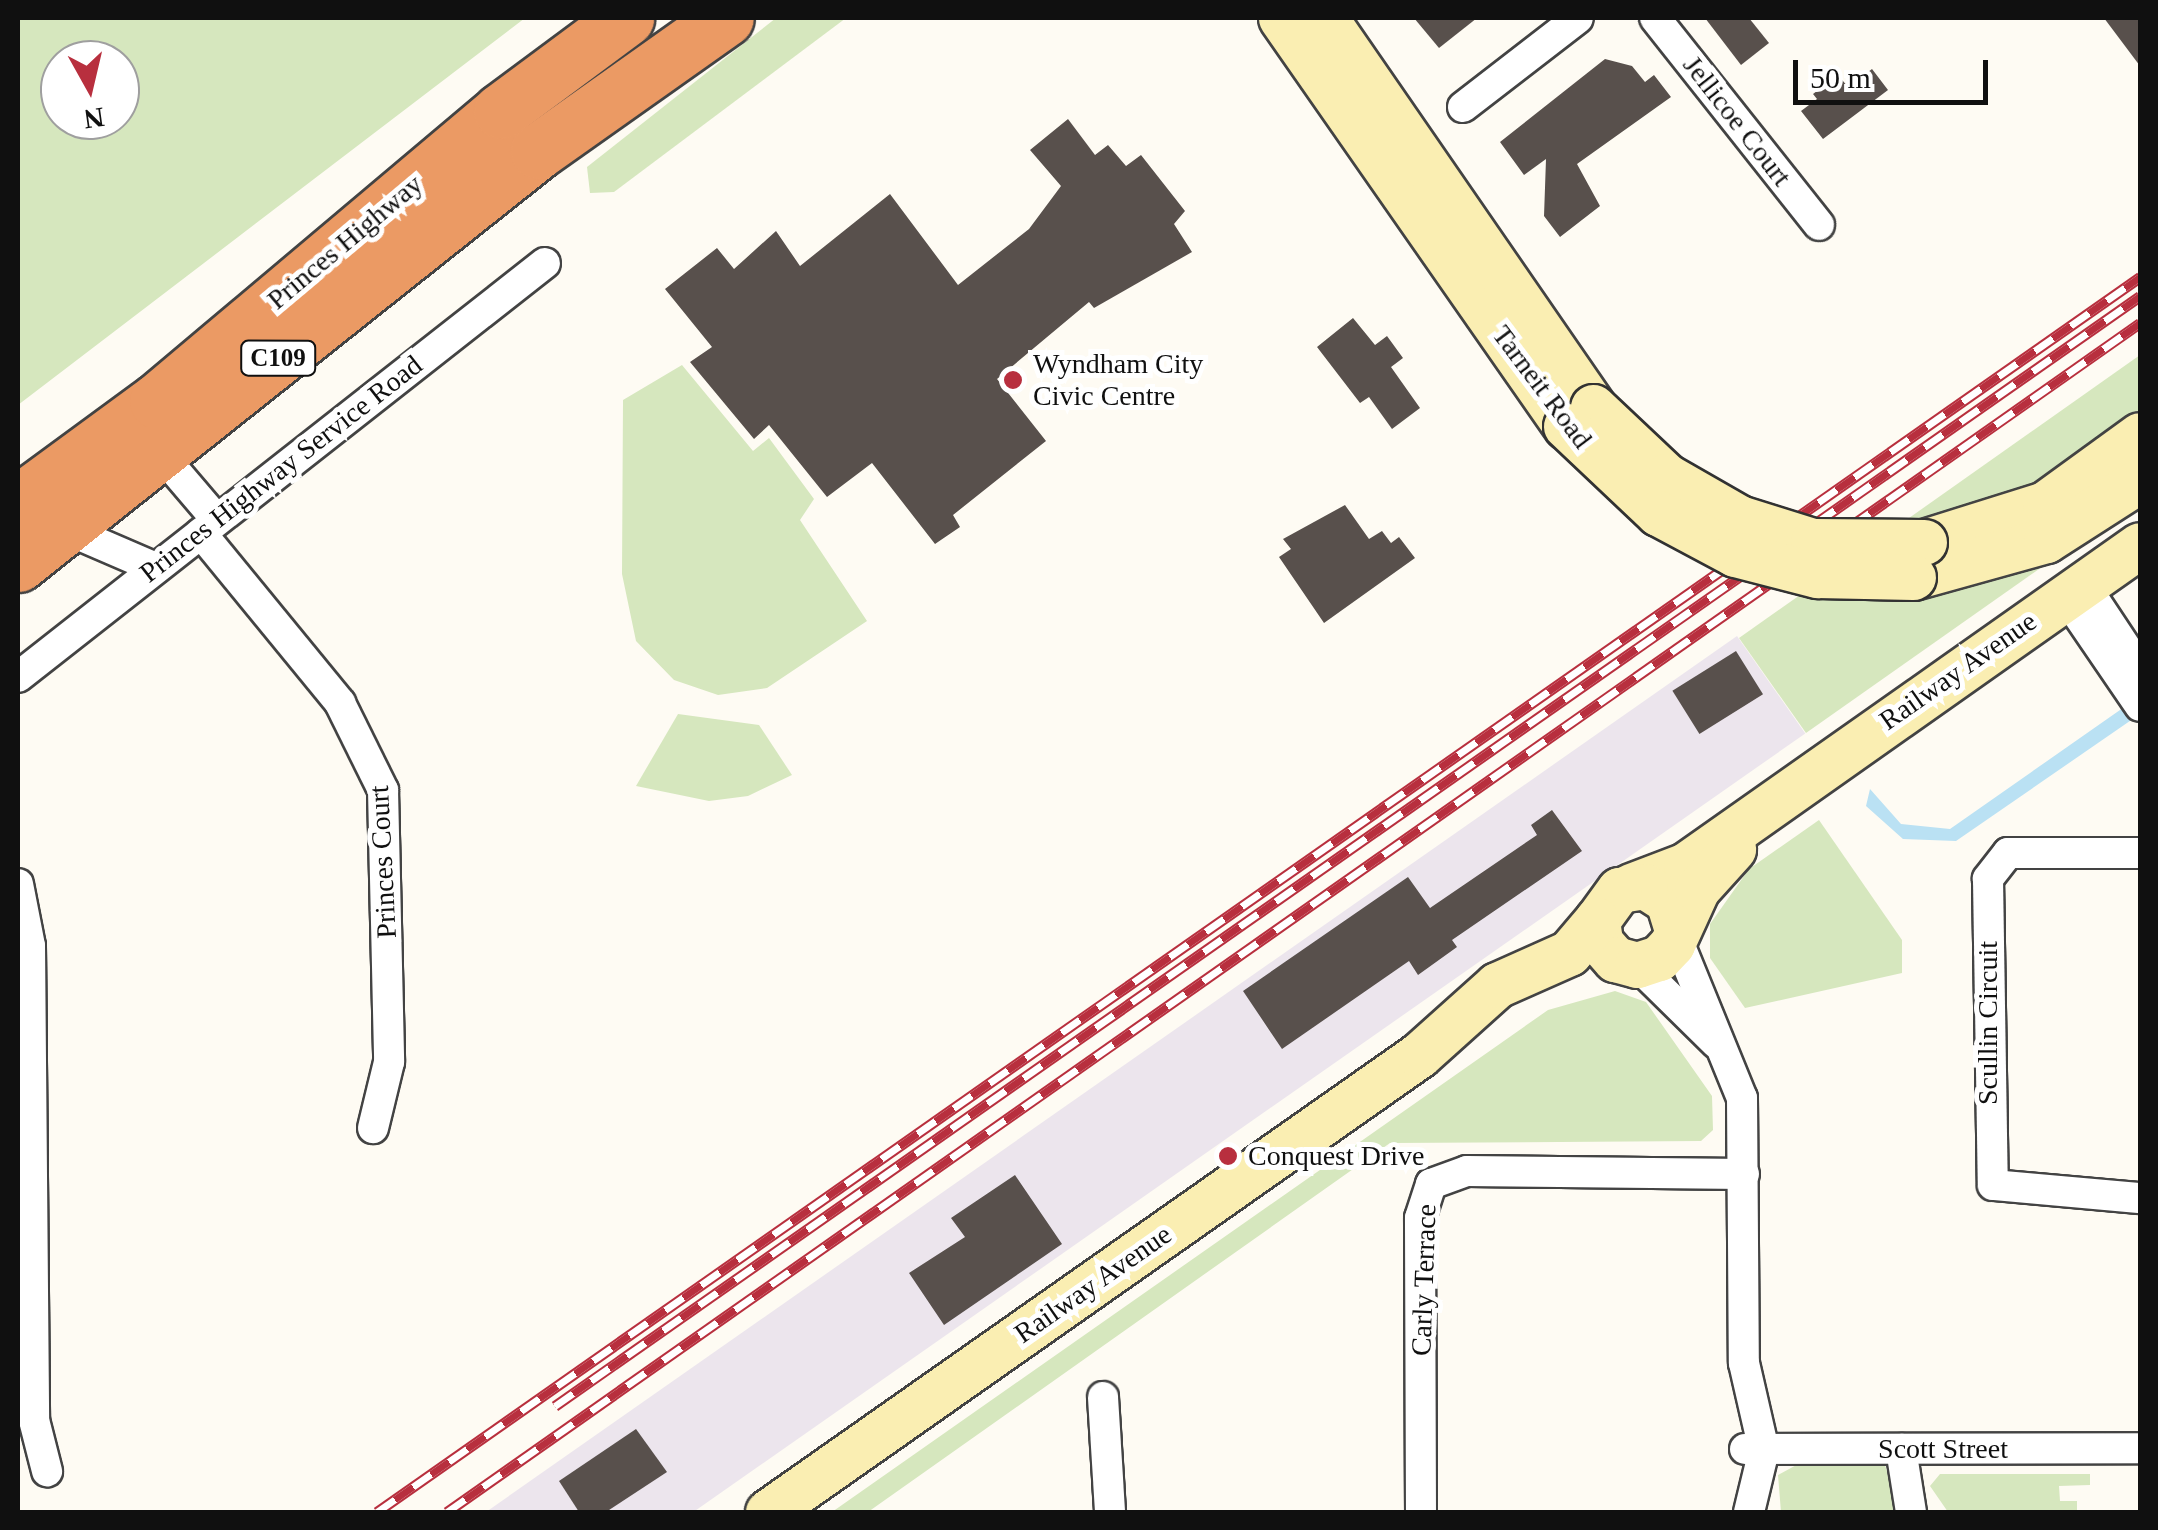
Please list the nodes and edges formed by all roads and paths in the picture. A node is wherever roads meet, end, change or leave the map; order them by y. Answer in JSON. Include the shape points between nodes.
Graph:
{"nodes":[{"id":1,"x":626,"y":18,"type":"edge"},
{"id":2,"x":726,"y":18,"type":"edge"},
{"id":3,"x":1281,"y":18,"type":"edge"},
{"id":4,"x":1325,"y":18,"type":"edge"},
{"id":5,"x":1578,"y":18,"type":"edge"},
{"id":6,"x":1655,"y":18,"type":"edge"},
{"id":7,"x":1463,"y":107,"type":"dead end"},
{"id":8,"x":501,"y":110,"type":"junction"},
{"id":9,"x":538,"y":152,"type":"junction"},
{"id":10,"x":1819,"y":225,"type":"dead end"},
{"id":11,"x":545,"y":262,"type":"dead end"},
{"id":12,"x":1580,"y":417,"type":"junction"},
{"id":13,"x":2140,"y":435,"type":"edge"},
{"id":14,"x":159,"y":452,"type":"junction"},
{"id":15,"x":83,"y":456,"type":"junction"},
{"id":16,"x":2140,"y":480,"type":"edge"},
{"id":17,"x":40,"y":515,"type":"edge"},
{"id":18,"x":209,"y":526,"type":"junction"},
{"id":19,"x":2140,"y":545,"type":"edge"},
{"id":20,"x":1918,"y":559,"type":"junction"},
{"id":21,"x":18,"y":564,"type":"edge"},
{"id":22,"x":156,"y":568,"type":"junction"},
{"id":23,"x":2074,"y":590,"type":"junction"},
{"id":24,"x":2140,"y":668,"type":"edge"},
{"id":25,"x":18,"y":677,"type":"edge"},
{"id":26,"x":2140,"y":706,"type":"edge"},
{"id":27,"x":1777,"y":798,"type":"junction"},
{"id":28,"x":2140,"y":853,"type":"edge"},
{"id":29,"x":18,"y":884,"type":"edge"},
{"id":30,"x":1632,"y":886,"type":"junction"},
{"id":31,"x":1596,"y":920,"type":"junction"},
{"id":32,"x":1676,"y":930,"type":"junction"},
{"id":33,"x":1631,"y":965,"type":"junction"},
{"id":34,"x":1419,"y":1055,"type":"junction"},
{"id":35,"x":1731,"y":1060,"type":"junction"},
{"id":36,"x":373,"y":1128,"type":"dead end"},
{"id":37,"x":1744,"y":1174,"type":"junction"},
{"id":38,"x":2140,"y":1198,"type":"edge"},
{"id":39,"x":1103,"y":1396,"type":"dead end"},
{"id":40,"x":2140,"y":1448,"type":"edge"},
{"id":41,"x":1755,"y":1449,"type":"junction"},
{"id":42,"x":1901,"y":1449,"type":"junction"},
{"id":43,"x":46,"y":1471,"type":"dead end"},
{"id":44,"x":768,"y":1512,"type":"edge"},
{"id":45,"x":1110,"y":1512,"type":"edge"},
{"id":46,"x":1421,"y":1512,"type":"edge"},
{"id":47,"x":1738,"y":1512,"type":"edge"},
{"id":48,"x":1749,"y":1512,"type":"edge"},
{"id":49,"x":1911,"y":1512,"type":"edge"}],
"edges":[{"from":1,"to":8,"type":"highway","name":"Princes Highway","number":"C109"},
{"from":2,"to":9,"type":"highway","name":"Princes Highway","number":"C109"},
{"from":3,"to":12,"type":"street","name":"Tarneit Road"},
{"from":4,"to":12,"type":"street","name":"Tarneit Road"},
{"from":5,"to":7,"type":"street"},
{"from":6,"to":10,"type":"street","name":"Jellicoe Court"},
{"from":8,"to":9,"type":"highway"},
{"from":8,"to":15,"type":"highway","name":"Princes Highway","number":"C109"},
{"from":9,"to":14,"type":"highway","name":"Princes Highway","number":"C109"},
{"from":11,"to":18,"type":"street","name":"Princes Highway Service Road"},
{"from":12,"to":20,"type":"street","name":"Tarneit Road","bridge":true,"via":[[1658,513],[1736,554],[1817,575]]},
{"from":13,"to":20,"type":"street","name":"Tarneit Road","via":[[2046,504]]},
{"from":14,"to":15,"type":"highway"},
{"from":14,"to":17,"type":"highway","name":"Princes Highway","number":"C109"},
{"from":14,"to":18,"type":"street"},
{"from":15,"to":17,"type":"highway","name":"Princes Highway","number":"C109"},
{"from":16,"to":20,"type":"street","name":"Tarneit Road","via":[[2046,540]]},
{"from":17,"to":21,"type":"highway","name":"Princes Highway","number":"C109"},
{"from":17,"to":22,"type":"street"},
{"from":18,"to":22,"type":"street","name":"Princes Highway Service Road"},
{"from":18,"to":36,"type":"street","name":"Princes Court","via":[[340,703],[383,790],[389,1062]]},
{"from":19,"to":23,"type":"street","name":"Railway Avenue"},
{"from":22,"to":25,"type":"street","name":"Princes Highway Service Road"},
{"from":23,"to":24,"type":"street"},
{"from":23,"to":26,"type":"street"},
{"from":23,"to":27,"type":"street","name":"Railway Avenue"},
{"from":27,"to":30,"type":"street","name":"Railway Avenue","via":[[1686,866]]},
{"from":27,"to":32,"type":"street","name":"Railway Avenue","via":[[1697,889]]},
{"from":28,"to":38,"type":"street","name":"Scullin Circuit","via":[[2008,853],[1988,879],[1993,1184]]},
{"from":29,"to":43,"type":"street","via":[[30,946],[34,1420]]},
{"from":30,"to":31,"type":"street","via":[[1608,897]]},
{"from":30,"to":32,"type":"street","via":[[1668,901]]},
{"from":31,"to":33,"type":"street","via":[[1600,942]]},
{"from":31,"to":34,"type":"street","name":"Railway Avenue","via":[[1569,953],[1480,996]]},
{"from":32,"to":33,"type":"street","via":[[1659,958]]},
{"from":32,"to":35,"type":"street"},
{"from":33,"to":34,"type":"street","name":"Railway Avenue","via":[[1536,995]]},
{"from":33,"to":35,"type":"street"},
{"from":34,"to":44,"type":"street","name":"Railway Avenue"},
{"from":35,"to":37,"type":"street","via":[[1742,1098]]},
{"from":37,"to":41,"type":"street","via":[[1744,1362]]},
{"from":37,"to":46,"type":"street","name":"Carly Terrace","via":[[1467,1172],[1431,1184],[1420,1218]]},
{"from":39,"to":45,"type":"street"},
{"from":40,"to":42,"type":"street","name":"Scott Street"},
{"from":41,"to":42,"type":"street","name":"Scott Street"},
{"from":41,"to":47,"type":"street"},
{"from":41,"to":48,"type":"street"},
{"from":42,"to":49,"type":"street"}]}
